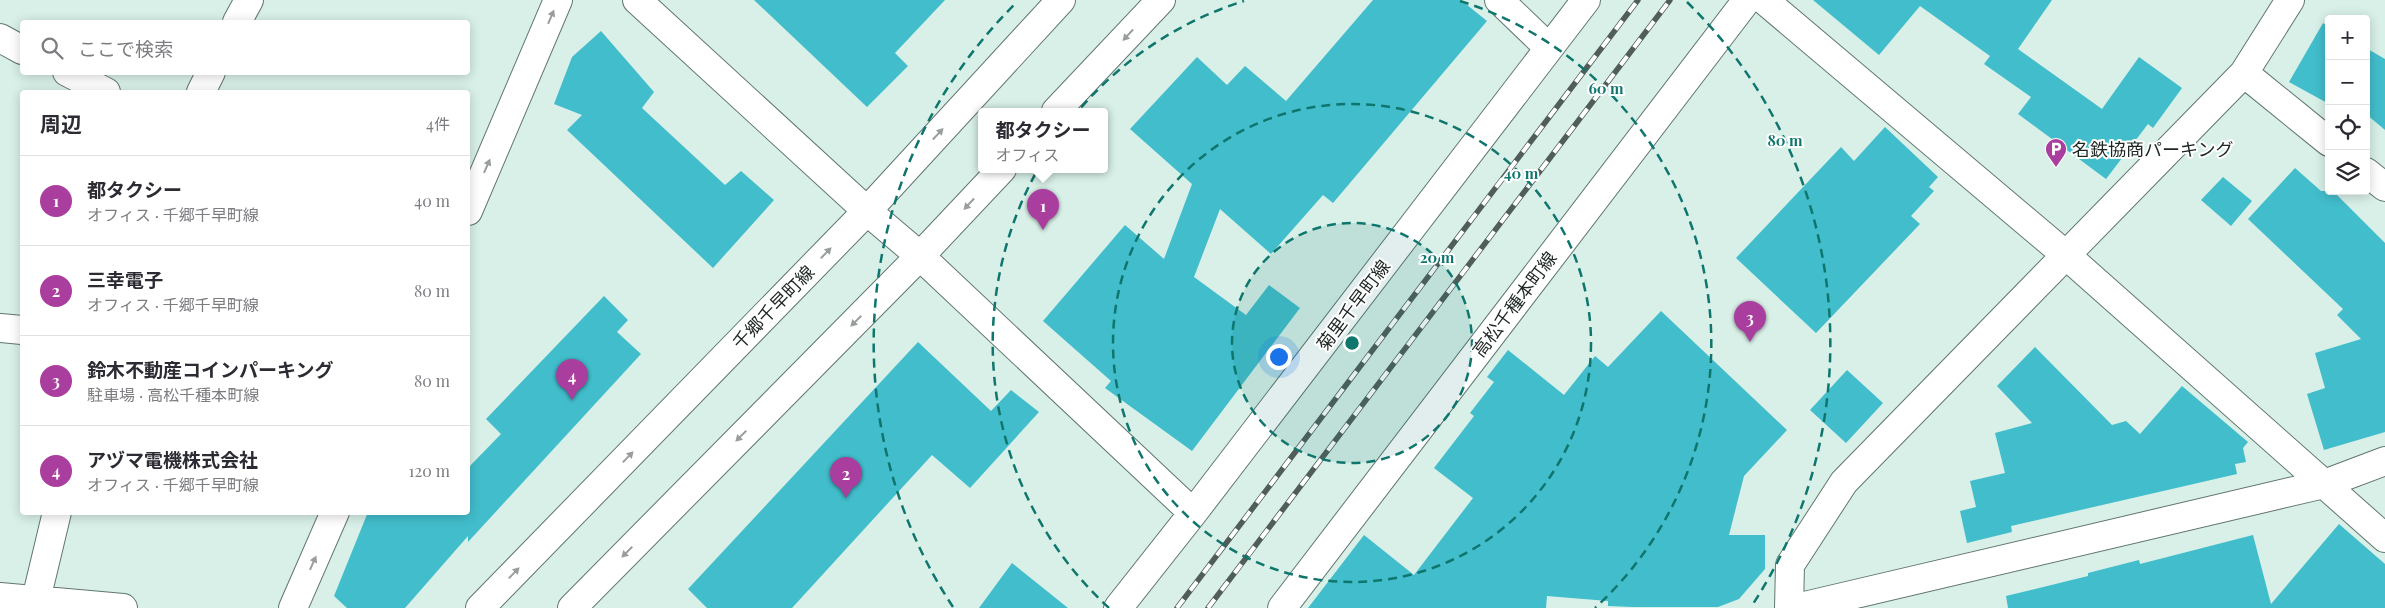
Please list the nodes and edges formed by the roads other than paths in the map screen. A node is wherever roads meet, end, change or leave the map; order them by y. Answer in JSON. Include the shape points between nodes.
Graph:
{"nodes":[{"id":1,"x":249,"y":0,"type":"edge"},
{"id":2,"x":558,"y":0,"type":"edge"},
{"id":3,"x":637,"y":0,"type":"edge"},
{"id":4,"x":1060,"y":0,"type":"edge"},
{"id":5,"x":1161,"y":0,"type":"edge"},
{"id":6,"x":1499,"y":0,"type":"edge"},
{"id":7,"x":1586,"y":0,"type":"edge"},
{"id":8,"x":1746,"y":0,"type":"edge"},
{"id":9,"x":1764,"y":0,"type":"edge"},
{"id":10,"x":2290,"y":0,"type":"edge"},
{"id":11,"x":238,"y":20,"type":"edge"},
{"id":12,"x":0,"y":38,"type":"edge"},
{"id":13,"x":1549,"y":48,"type":"junction"},
{"id":14,"x":20,"y":49,"type":"edge"},
{"id":15,"x":2244,"y":73,"type":"junction"},
{"id":16,"x":73,"y":75,"type":"edge"},
{"id":17,"x":210,"y":75,"type":"edge"},
{"id":18,"x":102,"y":90,"type":"edge"},
{"id":19,"x":202,"y":90,"type":"edge"},
{"id":20,"x":1059,"y":108,"type":"edge"},
{"id":21,"x":2325,"y":139,"type":"edge"},
{"id":22,"x":998,"y":173,"type":"edge"},
{"id":23,"x":2370,"y":175,"type":"edge"},
{"id":24,"x":2385,"y":187,"type":"edge"},
{"id":25,"x":470,"y":206,"type":"edge"},
{"id":26,"x":867,"y":211,"type":"junction"},
{"id":27,"x":920,"y":256,"type":"junction"},
{"id":28,"x":2067,"y":256,"type":"junction"},
{"id":29,"x":0,"y":328,"type":"edge"},
{"id":30,"x":20,"y":330,"type":"edge"},
{"id":31,"x":2385,"y":461,"type":"edge"},
{"id":32,"x":2324,"y":484,"type":"junction"},
{"id":33,"x":1193,"y":513,"type":"junction"},
{"id":34,"x":56,"y":515,"type":"edge"},
{"id":35,"x":334,"y":515,"type":"edge"},
{"id":36,"x":2385,"y":538,"type":"edge"},
{"id":37,"x":0,"y":597,"type":"edge"},
{"id":38,"x":35,"y":604,"type":"edge"},
{"id":39,"x":123,"y":608,"type":"edge"},
{"id":40,"x":293,"y":608,"type":"edge"},
{"id":41,"x":480,"y":608,"type":"edge"},
{"id":42,"x":572,"y":608,"type":"edge"},
{"id":43,"x":1118,"y":608,"type":"edge"},
{"id":44,"x":1282,"y":608,"type":"edge"},
{"id":45,"x":1789,"y":608,"type":"edge"},
{"id":46,"x":1796,"y":608,"type":"edge"}],
"edges":[{"from":1,"to":11,"type":"street"},
{"from":25,"to":2,"type":"street","one_way":true},
{"from":3,"to":26,"type":"street"},
{"from":26,"to":4,"type":"street","name":"千郷千早町線","one_way":true},
{"from":5,"to":20,"type":"street","one_way":true},
{"from":6,"to":13,"type":"street"},
{"from":7,"to":13,"type":"street","name":"菊里千早町線"},
{"from":8,"to":44,"type":"street","name":"高松千種本町線"},
{"from":9,"to":28,"type":"street"},
{"from":10,"to":15,"type":"street"},
{"from":12,"to":14,"type":"street"},
{"from":13,"to":33,"type":"street","name":"菊里千早町線"},
{"from":15,"to":21,"type":"street"},
{"from":15,"to":28,"type":"street"},
{"from":16,"to":18,"type":"street"},
{"from":17,"to":19,"type":"street"},
{"from":22,"to":27,"type":"street","one_way":true},
{"from":23,"to":24,"type":"street"},
{"from":26,"to":27,"type":"street"},
{"from":41,"to":26,"type":"street","name":"千郷千早町線","one_way":true},
{"from":27,"to":33,"type":"street"},
{"from":27,"to":42,"type":"street","one_way":true},
{"from":28,"to":32,"type":"street"},
{"from":28,"to":45,"type":"street","via":[[1844,482],[1790,565]]},
{"from":29,"to":30,"type":"street"},
{"from":31,"to":32,"type":"street"},
{"from":32,"to":36,"type":"street"},
{"from":32,"to":46,"type":"street"},
{"from":33,"to":43,"type":"street","name":"菊里千早町線"},
{"from":34,"to":38,"type":"street"},
{"from":40,"to":35,"type":"street","one_way":true},
{"from":37,"to":38,"type":"street"},
{"from":38,"to":39,"type":"street"}]}
